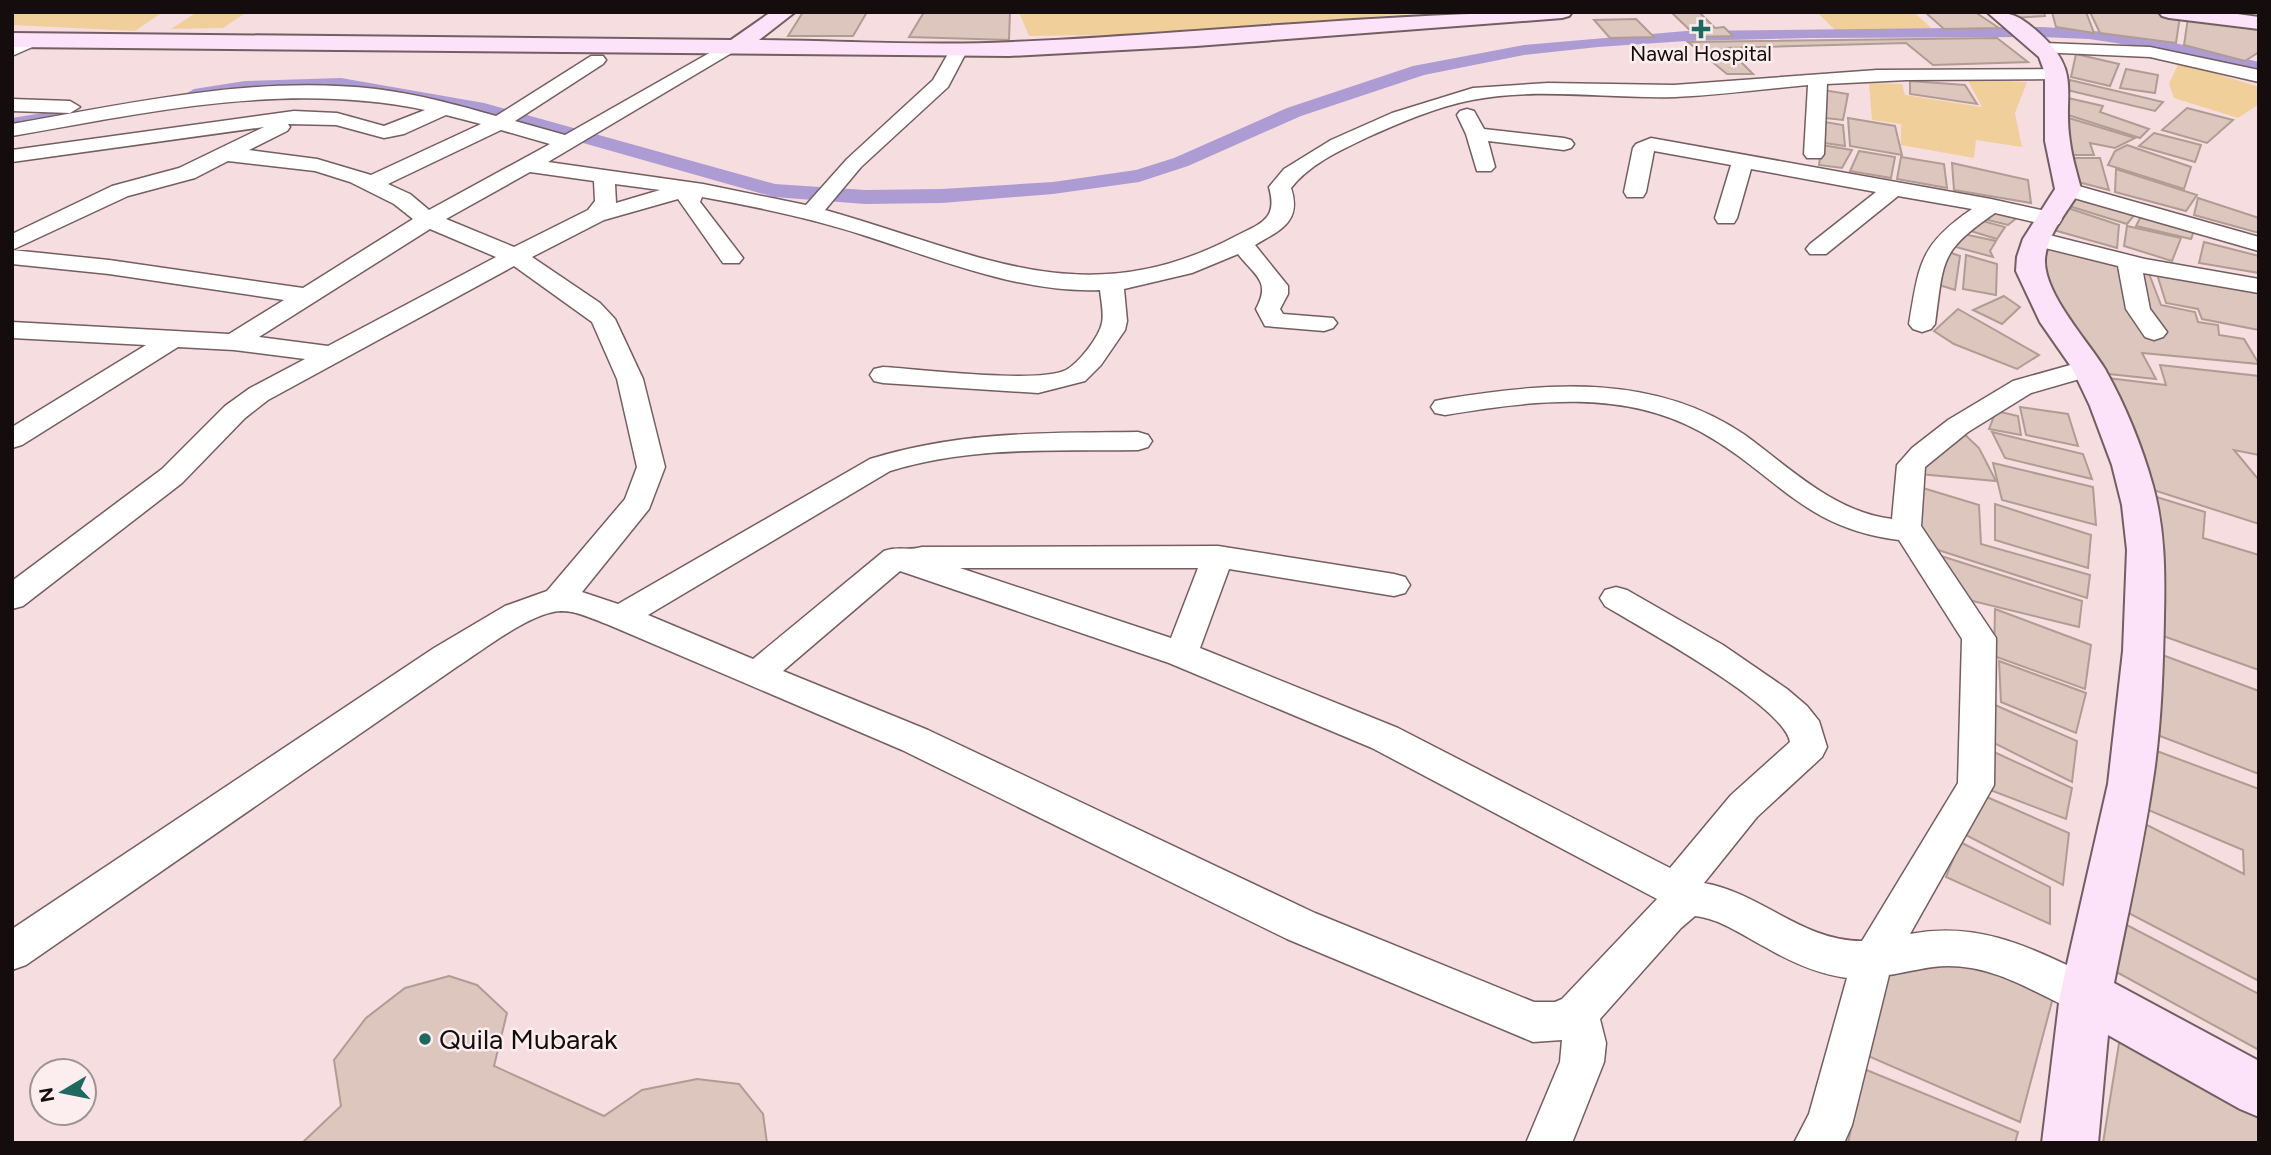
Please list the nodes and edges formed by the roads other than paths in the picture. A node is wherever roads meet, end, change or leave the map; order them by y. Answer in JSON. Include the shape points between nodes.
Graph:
{"nodes":[{"id":1,"x":770,"y":12,"type":"edge"},
{"id":2,"x":785,"y":12,"type":"edge"},
{"id":3,"x":1562,"y":12,"type":"edge"},
{"id":4,"x":2169,"y":12,"type":"edge"},
{"id":5,"x":2259,"y":23,"type":"edge"},
{"id":6,"x":758,"y":31,"type":"junction"},
{"id":7,"x":2027,"y":38,"type":"edge"},
{"id":8,"x":23,"y":40,"type":"edge"},
{"id":9,"x":737,"y":44,"type":"junction"},
{"id":10,"x":958,"y":49,"type":"junction"},
{"id":11,"x":12,"y":51,"type":"edge"},
{"id":12,"x":597,"y":60,"type":"dead end"},
{"id":13,"x":2259,"y":76,"type":"edge"},
{"id":14,"x":1818,"y":79,"type":"junction"},
{"id":15,"x":1454,"y":98,"type":"junction"},
{"id":16,"x":12,"y":105,"type":"edge"},
{"id":17,"x":443,"y":109,"type":"junction"},
{"id":18,"x":138,"y":110,"type":"junction"},
{"id":19,"x":299,"y":117,"type":"junction"},
{"id":20,"x":497,"y":124,"type":"junction"},
{"id":21,"x":12,"y":130,"type":"edge"},
{"id":22,"x":1476,"y":134,"type":"junction"},
{"id":23,"x":568,"y":142,"type":"junction"},
{"id":24,"x":1564,"y":144,"type":"dead end"},
{"id":25,"x":226,"y":154,"type":"junction"},
{"id":26,"x":1814,"y":154,"type":"dead end"},
{"id":27,"x":12,"y":156,"type":"edge"},
{"id":28,"x":1743,"y":160,"type":"junction"},
{"id":29,"x":526,"y":165,"type":"junction"},
{"id":30,"x":1484,"y":167,"type":"dead end"},
{"id":31,"x":604,"y":177,"type":"junction"},
{"id":32,"x":372,"y":183,"type":"junction"},
{"id":33,"x":1894,"y":188,"type":"junction"},
{"id":34,"x":692,"y":190,"type":"junction"},
{"id":35,"x":1635,"y":192,"type":"dead end"},
{"id":36,"x":821,"y":201,"type":"junction"},
{"id":37,"x":1991,"y":206,"type":"junction"},
{"id":38,"x":596,"y":215,"type":"junction"},
{"id":39,"x":2052,"y":216,"type":"junction"},
{"id":40,"x":1726,"y":218,"type":"dead end"},
{"id":41,"x":428,"y":220,"type":"junction"},
{"id":42,"x":12,"y":243,"type":"edge"},
{"id":43,"x":1241,"y":243,"type":"junction"},
{"id":44,"x":2259,"y":244,"type":"edge"},
{"id":45,"x":1818,"y":249,"type":"dead end"},
{"id":46,"x":515,"y":256,"type":"junction"},
{"id":47,"x":12,"y":257,"type":"edge"},
{"id":48,"x":731,"y":258,"type":"dead end"},
{"id":49,"x":2129,"y":262,"type":"junction"},
{"id":50,"x":1111,"y":281,"type":"junction"},
{"id":51,"x":2259,"y":286,"type":"edge"},
{"id":52,"x":305,"y":296,"type":"junction"},
{"id":53,"x":1324,"y":323,"type":"dead end"},
{"id":54,"x":1922,"y":324,"type":"dead end"},
{"id":55,"x":12,"y":330,"type":"edge"},
{"id":56,"x":2154,"y":332,"type":"dead end"},
{"id":57,"x":173,"y":340,"type":"junction"},
{"id":58,"x":234,"y":342,"type":"junction"},
{"id":59,"x":330,"y":354,"type":"junction"},
{"id":60,"x":2088,"y":368,"type":"junction"},
{"id":61,"x":883,"y":375,"type":"dead end"},
{"id":62,"x":1445,"y":407,"type":"dead end"},
{"id":63,"x":12,"y":439,"type":"edge"},
{"id":64,"x":1138,"y":441,"type":"dead end"},
{"id":65,"x":1906,"y":527,"type":"junction"},
{"id":66,"x":1218,"y":557,"type":"junction"},
{"id":67,"x":895,"y":558,"type":"junction"},
{"id":68,"x":1394,"y":585,"type":"dead end"},
{"id":69,"x":12,"y":598,"type":"edge"},
{"id":70,"x":1616,"y":598,"type":"dead end"},
{"id":71,"x":557,"y":600,"type":"junction"},
{"id":72,"x":620,"y":617,"type":"junction"},
{"id":73,"x":1181,"y":654,"type":"junction"},
{"id":74,"x":757,"y":674,"type":"junction"},
{"id":75,"x":1684,"y":894,"type":"junction"},
{"id":76,"x":12,"y":952,"type":"edge"},
{"id":77,"x":1872,"y":961,"type":"junction"},
{"id":78,"x":2086,"y":995,"type":"junction"},
{"id":79,"x":1577,"y":1013,"type":"junction"},
{"id":80,"x":2259,"y":1090,"type":"edge"},
{"id":81,"x":1549,"y":1143,"type":"edge"},
{"id":82,"x":1818,"y":1143,"type":"edge"},
{"id":83,"x":2070,"y":1143,"type":"edge"}],
"edges":[{"from":1,"to":6,"type":"street"},
{"from":2,"to":6,"type":"street"},
{"from":3,"to":10,"type":"street","via":[[1196,39]]},
{"from":4,"to":5,"type":"street"},
{"from":6,"to":9,"type":"street"},
{"from":7,"to":13,"type":"street","via":[[2150,52]]},
{"from":7,"to":14,"type":"street"},
{"from":7,"to":39,"type":"street","via":[[2057,141]]},
{"from":8,"to":9,"type":"street"},
{"from":8,"to":11,"type":"street"},
{"from":9,"to":10,"type":"street"},
{"from":9,"to":23,"type":"street"},
{"from":10,"to":36,"type":"street","via":[[940,83],[854,163]]},
{"from":12,"to":20,"type":"street"},
{"from":14,"to":15,"type":"street","via":[[1673,91],[1529,90]]},
{"from":14,"to":26,"type":"street"},
{"from":15,"to":22,"type":"street"},
{"from":15,"to":43,"type":"street","via":[[1361,132],[1306,162],[1284,178],[1280,187],[1283,214]]},
{"from":16,"to":18,"type":"street"},
{"from":17,"to":18,"type":"street","via":[[380,96],[242,92]]},
{"from":17,"to":19,"type":"street","via":[[390,132],[337,119]]},
{"from":17,"to":20,"type":"street"},
{"from":18,"to":21,"type":"street"},
{"from":19,"to":25,"type":"street"},
{"from":19,"to":27,"type":"street"},
{"from":20,"to":23,"type":"street"},
{"from":20,"to":32,"type":"street"},
{"from":22,"to":24,"type":"street"},
{"from":22,"to":30,"type":"street"},
{"from":23,"to":29,"type":"street"},
{"from":25,"to":32,"type":"street","via":[[317,165]]},
{"from":25,"to":42,"type":"street","via":[[180,175],[120,191]]},
{"from":28,"to":33,"type":"street"},
{"from":28,"to":35,"type":"street","via":[[1647,144]]},
{"from":28,"to":40,"type":"street"},
{"from":29,"to":31,"type":"street"},
{"from":29,"to":41,"type":"street"},
{"from":31,"to":34,"type":"street"},
{"from":31,"to":38,"type":"street","via":[[606,201]]},
{"from":32,"to":41,"type":"street"},
{"from":33,"to":37,"type":"street"},
{"from":33,"to":45,"type":"street"},
{"from":34,"to":36,"type":"street"},
{"from":34,"to":38,"type":"street"},
{"from":34,"to":48,"type":"street","via":[[689,202]]},
{"from":36,"to":50,"type":"street","via":[[996,269],[1063,282]]},
{"from":37,"to":39,"type":"street"},
{"from":37,"to":54,"type":"street","via":[[1939,250]]},
{"from":38,"to":46,"type":"street"},
{"from":39,"to":44,"type":"street"},
{"from":39,"to":49,"type":"street"},
{"from":39,"to":60,"type":"street","via":[[2031,257],[2031,271],[2054,323]]},
{"from":41,"to":46,"type":"street"},
{"from":41,"to":52,"type":"street"},
{"from":43,"to":50,"type":"street","via":[[1184,268]]},
{"from":43,"to":53,"type":"street","via":[[1276,286],[1268,309],[1274,321]]},
{"from":46,"to":59,"type":"street"},
{"from":46,"to":71,"type":"street","via":[[603,319],[632,388],[651,467],[639,502]]},
{"from":47,"to":52,"type":"street"},
{"from":49,"to":51,"type":"street"},
{"from":49,"to":56,"type":"street","via":[[2138,309]]},
{"from":50,"to":61,"type":"street","via":[[1112,330],[1076,375],[1038,385]]},
{"from":52,"to":58,"type":"street"},
{"from":55,"to":57,"type":"street"},
{"from":57,"to":58,"type":"street"},
{"from":57,"to":63,"type":"street"},
{"from":58,"to":59,"type":"street"},
{"from":59,"to":69,"type":"street","via":[[235,412],[172,476]]},
{"from":60,"to":65,"type":"street","via":[[2022,387],[1922,454],[1911,465]]},
{"from":60,"to":78,"type":"street","via":[[2130,466],[2146,550],[2143,651],[2130,784]]},
{"from":62,"to":65,"type":"street","via":[[1522,394],[1592,392],[1671,409],[1712,426],[1835,512],[1887,530]]},
{"from":64,"to":72,"type":"street","via":[[992,444],[896,459]]},
{"from":65,"to":77,"type":"street","via":[[1979,638],[1976,785]]},
{"from":66,"to":67,"type":"street"},
{"from":66,"to":68,"type":"street"},
{"from":66,"to":73,"type":"street"},
{"from":67,"to":73,"type":"street"},
{"from":67,"to":74,"type":"street"},
{"from":70,"to":75,"type":"street","via":[[1775,698],[1806,731],[1809,747],[1744,806]]},
{"from":71,"to":72,"type":"street"},
{"from":71,"to":76,"type":"street","via":[[522,613],[446,657]]},
{"from":72,"to":74,"type":"street"},
{"from":73,"to":75,"type":"street","via":[[1385,738]]},
{"from":74,"to":79,"type":"street","via":[[915,740],[1301,926],[1533,1022],[1557,1022]]},
{"from":75,"to":77,"type":"street","via":[[1716,902],[1798,947],[1830,957]]},
{"from":75,"to":79,"type":"street"},
{"from":77,"to":78,"type":"street","via":[[1962,948],[1995,954]]},
{"from":77,"to":82,"type":"street","via":[[1829,1125]]},
{"from":78,"to":80,"type":"street"},
{"from":78,"to":83,"type":"street"},
{"from":79,"to":81,"type":"street","via":[[1584,1043],[1582,1062]]}]}
